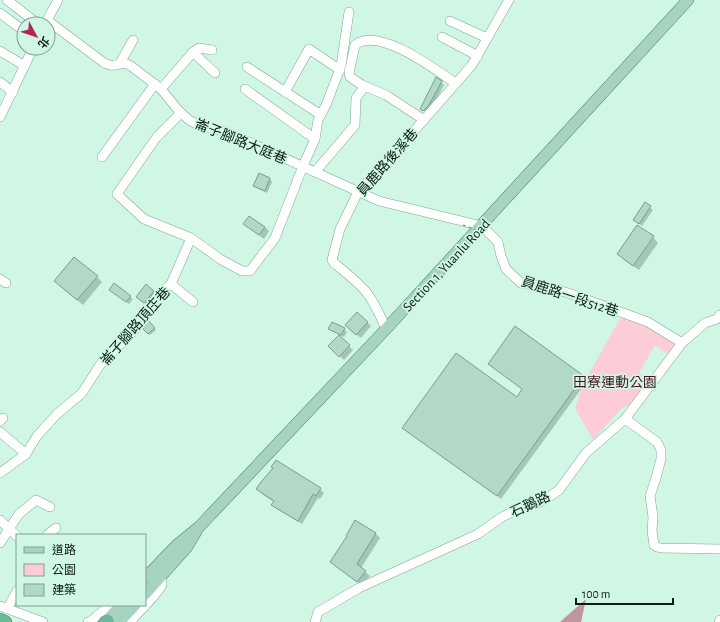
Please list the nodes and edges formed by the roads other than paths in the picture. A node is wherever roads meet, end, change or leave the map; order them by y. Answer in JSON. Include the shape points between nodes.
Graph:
{"nodes":[{"id":1,"x":7,"y":0,"type":"edge"},
{"id":2,"x":58,"y":0,"type":"edge"},
{"id":3,"x":688,"y":0,"type":"edge"},
{"id":4,"x":505,"y":1,"type":"edge"},
{"id":5,"x":349,"y":12,"type":"dead end"},
{"id":6,"x":0,"y":13,"type":"edge"},
{"id":7,"x":28,"y":16,"type":"edge"},
{"id":8,"x":49,"y":16,"type":"edge"},
{"id":9,"x":450,"y":21,"type":"dead end"},
{"id":10,"x":16,"y":26,"type":"edge"},
{"id":11,"x":56,"y":29,"type":"edge"},
{"id":12,"x":442,"y":37,"type":"dead end"},
{"id":13,"x":487,"y":38,"type":"junction"},
{"id":14,"x":133,"y":40,"type":"dead end"},
{"id":15,"x":212,"y":50,"type":"dead end"},
{"id":16,"x":0,"y":51,"type":"edge"},
{"id":17,"x":193,"y":52,"type":"junction"},
{"id":18,"x":29,"y":56,"type":"edge"},
{"id":19,"x":478,"y":56,"type":"junction"},
{"id":20,"x":120,"y":63,"type":"junction"},
{"id":21,"x":25,"y":66,"type":"junction"},
{"id":22,"x":247,"y":67,"type":"dead end"},
{"id":23,"x":340,"y":70,"type":"junction"},
{"id":24,"x":215,"y":72,"type":"dead end"},
{"id":25,"x":0,"y":82,"type":"edge"},
{"id":26,"x":455,"y":83,"type":"junction"},
{"id":27,"x":158,"y":86,"type":"junction"},
{"id":28,"x":364,"y":86,"type":"junction"},
{"id":29,"x":245,"y":89,"type":"dead end"},
{"id":30,"x":13,"y":92,"type":"junction"},
{"id":31,"x":285,"y":92,"type":"junction"},
{"id":32,"x":181,"y":113,"type":"junction"},
{"id":33,"x":1,"y":115,"type":"edge"},
{"id":34,"x":321,"y":115,"type":"junction"},
{"id":35,"x":424,"y":120,"type":"junction"},
{"id":36,"x":315,"y":139,"type":"junction"},
{"id":37,"x":102,"y":157,"type":"dead end"},
{"id":38,"x":303,"y":166,"type":"junction"},
{"id":39,"x":315,"y":172,"type":"junction"},
{"id":40,"x":358,"y":192,"type":"junction"},
{"id":41,"x":484,"y":229,"type":"junction"},
{"id":42,"x":191,"y":238,"type":"junction"},
{"id":43,"x":171,"y":284,"type":"junction"},
{"id":44,"x":193,"y":302,"type":"dead end"},
{"id":45,"x":720,"y":315,"type":"edge"},
{"id":46,"x":386,"y":329,"type":"junction"},
{"id":47,"x":682,"y":343,"type":"junction"},
{"id":48,"x":625,"y":419,"type":"junction"},
{"id":49,"x":0,"y":432,"type":"edge"},
{"id":50,"x":26,"y":454,"type":"junction"},
{"id":51,"x":2,"y":470,"type":"edge"},
{"id":52,"x":50,"y":507,"type":"dead end"},
{"id":53,"x":0,"y":520,"type":"edge"},
{"id":54,"x":56,"y":528,"type":"dead end"},
{"id":55,"x":9,"y":529,"type":"junction"},
{"id":56,"x":49,"y":534,"type":"edge"},
{"id":57,"x":16,"y":535,"type":"edge"},
{"id":58,"x":0,"y":543,"type":"edge"},
{"id":59,"x":720,"y":549,"type":"edge"},
{"id":60,"x":153,"y":573,"type":"edge"},
{"id":61,"x":146,"y":591,"type":"edge"},
{"id":62,"x":16,"y":593,"type":"edge"},
{"id":63,"x":146,"y":605,"type":"edge"},
{"id":64,"x":109,"y":606,"type":"edge"},
{"id":65,"x":120,"y":606,"type":"edge"},
{"id":66,"x":133,"y":606,"type":"edge"},
{"id":67,"x":145,"y":606,"type":"edge"},
{"id":68,"x":3,"y":614,"type":"edge"},
{"id":69,"x":43,"y":622,"type":"edge"},
{"id":70,"x":88,"y":622,"type":"edge"},
{"id":71,"x":109,"y":622,"type":"edge"},
{"id":72,"x":130,"y":622,"type":"edge"},
{"id":73,"x":315,"y":622,"type":"edge"}],
"edges":[{"from":1,"to":7,"type":"street"},
{"from":2,"to":8,"type":"street"},
{"from":3,"to":41,"type":"main road","name":"Section 1, Yuanlu Road"},
{"from":4,"to":13,"type":"street","name":"員鹿路後溪巷"},
{"from":5,"to":23,"type":"street","name":"崙子腳路大庭巷"},
{"from":6,"to":10,"type":"street"},
{"from":9,"to":13,"type":"street"},
{"from":11,"to":20,"type":"street","name":"崙子腳路大庭巷","via":[[103,62],[109,65]]},
{"from":12,"to":19,"type":"street"},
{"from":13,"to":19,"type":"street","name":"員鹿路後溪巷"},
{"from":14,"to":20,"type":"street"},
{"from":15,"to":17,"type":"street","via":[[199,48]]},
{"from":16,"to":21,"type":"street"},
{"from":17,"to":24,"type":"street"},
{"from":17,"to":27,"type":"street"},
{"from":18,"to":21,"type":"street"},
{"from":19,"to":26,"type":"street","name":"員鹿路後溪巷"},
{"from":20,"to":27,"type":"street","name":"崙子腳路大庭巷","via":[[131,66]]},
{"from":21,"to":30,"type":"street"},
{"from":22,"to":31,"type":"street"},
{"from":23,"to":31,"type":"street","via":[[309,49]]},
{"from":23,"to":34,"type":"street","name":"崙子腳路大庭巷"},
{"from":25,"to":30,"type":"street"},
{"from":26,"to":28,"type":"street","via":[[406,51],[387,43],[367,40],[354,45],[349,73],[350,77]]},
{"from":26,"to":35,"type":"street","name":"員鹿路後溪巷"},
{"from":27,"to":32,"type":"street","name":"崙子腳路大庭巷"},
{"from":27,"to":37,"type":"street"},
{"from":28,"to":35,"type":"street","via":[[386,95]]},
{"from":28,"to":39,"type":"street","via":[[356,98],[355,125]]},
{"from":29,"to":36,"type":"street"},
{"from":30,"to":33,"type":"street"},
{"from":31,"to":34,"type":"street"},
{"from":32,"to":38,"type":"street","name":"崙子腳路大庭巷","via":[[200,126],[229,133]]},
{"from":32,"to":42,"type":"street","via":[[156,138],[117,194],[144,219]]},
{"from":34,"to":36,"type":"street","name":"崙子腳路大庭巷"},
{"from":35,"to":40,"type":"street","name":"員鹿路後溪巷"},
{"from":36,"to":38,"type":"street","name":"崙子腳路大庭巷"},
{"from":38,"to":39,"type":"street"},
{"from":38,"to":42,"type":"street","name":"崙子腳路大庭巷","via":[[275,238],[250,271],[242,271],[220,259]]},
{"from":39,"to":40,"type":"street"},
{"from":40,"to":41,"type":"street","via":[[379,201]]},
{"from":40,"to":46,"type":"street","name":"員鹿路後溪巷","via":[[340,229],[332,260],[367,293]]},
{"from":41,"to":46,"type":"main road","name":"Section 1, Yuanlu Road"},
{"from":41,"to":47,"type":"street","name":"員鹿路一段512巷","via":[[498,242],[506,268],[521,283],[559,290],[648,322]]},
{"from":42,"to":43,"type":"street","name":"崙子腳路頂庄巷"},
{"from":43,"to":44,"type":"street"},
{"from":43,"to":50,"type":"street","name":"崙子腳路頂庄巷","via":[[158,295],[136,328],[100,366],[82,393],[57,414],[37,436]]},
{"from":45,"to":47,"type":"street","name":"石鵝路","via":[[717,319],[705,323]]},
{"from":46,"to":60,"type":"main road","name":"Section 1, Yuanlu Road"},
{"from":47,"to":48,"type":"street","name":"石鵝路"},
{"from":48,"to":59,"type":"street","via":[[657,442],[661,450],[658,472],[650,496],[654,544],[661,548]]},
{"from":48,"to":73,"type":"street","name":"石鵝路","via":[[586,453],[559,490],[546,499],[520,508],[478,534],[359,588],[318,612]]},
{"from":49,"to":50,"type":"street"},
{"from":50,"to":51,"type":"street","name":"崙子腳路頂庄巷"},
{"from":52,"to":55,"type":"street","via":[[36,500],[19,514]]},
{"from":53,"to":55,"type":"street"},
{"from":54,"to":56,"type":"street"},
{"from":55,"to":57,"type":"street"},
{"from":55,"to":58,"type":"street"},
{"from":60,"to":61,"type":"main road","name":"Section 1, Yuanlu Road"},
{"from":60,"to":63,"type":"street","via":[[162,585]]},
{"from":62,"to":68,"type":"street"},
{"from":64,"to":70,"type":"street"},
{"from":65,"to":71,"type":"main road"},
{"from":66,"to":71,"type":"main road"},
{"from":67,"to":72,"type":"street"},
{"from":68,"to":69,"type":"street"}]}
